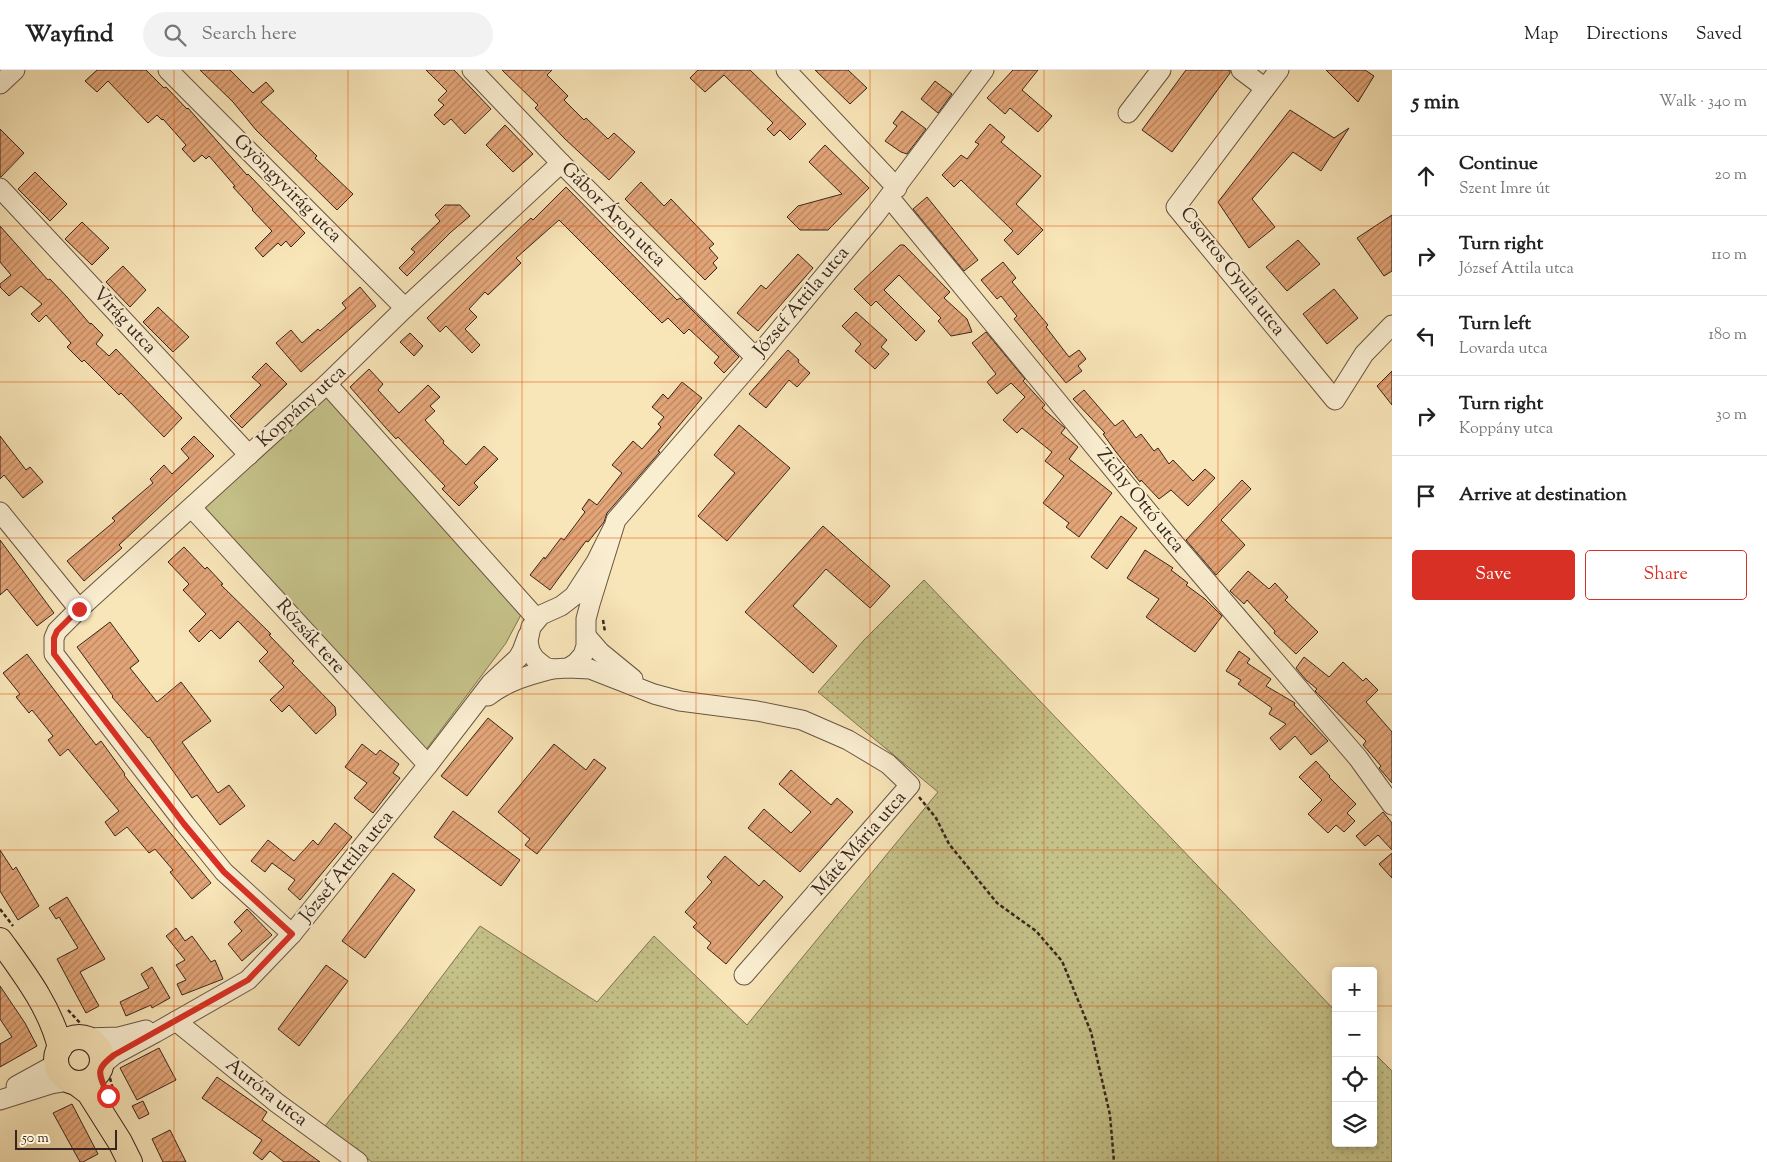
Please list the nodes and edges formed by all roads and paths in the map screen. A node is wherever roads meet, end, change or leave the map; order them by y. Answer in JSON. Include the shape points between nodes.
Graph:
{"nodes":[{"id":1,"x":15,"y":70,"type":"edge"},
{"id":2,"x":168,"y":70,"type":"edge"},
{"id":3,"x":472,"y":70,"type":"edge"},
{"id":4,"x":786,"y":70,"type":"edge"},
{"id":5,"x":984,"y":70,"type":"edge"},
{"id":6,"x":1161,"y":70,"type":"edge"},
{"id":7,"x":1241,"y":70,"type":"edge"},
{"id":8,"x":1279,"y":70,"type":"edge"},
{"id":9,"x":0,"y":84,"type":"edge"},
{"id":10,"x":1265,"y":88,"type":"junction"},
{"id":11,"x":1128,"y":113,"type":"dead end"},
{"id":12,"x":561,"y":162,"type":"junction"},
{"id":13,"x":0,"y":188,"type":"edge"},
{"id":14,"x":893,"y":192,"type":"junction"},
{"id":15,"x":405,"y":308,"type":"junction"},
{"id":16,"x":1392,"y":325,"type":"edge"},
{"id":17,"x":756,"y":358,"type":"junction"},
{"id":18,"x":327,"y":384,"type":"junction"},
{"id":19,"x":249,"y":455,"type":"junction"},
{"id":20,"x":192,"y":508,"type":"junction"},
{"id":21,"x":0,"y":512,"type":"edge"},
{"id":22,"x":613,"y":528,"type":"junction"},
{"id":23,"x":79,"y":609,"type":"junction"},
{"id":24,"x":538,"y":621,"type":"junction"},
{"id":25,"x":586,"y":634,"type":"junction"},
{"id":26,"x":560,"y":668,"type":"junction"},
{"id":27,"x":654,"y":694,"type":"junction"},
{"id":28,"x":474,"y":708,"type":"junction"},
{"id":29,"x":428,"y":766,"type":"junction"},
{"id":30,"x":910,"y":785,"type":"junction"},
{"id":31,"x":1392,"y":805,"type":"edge"},
{"id":32,"x":292,"y":934,"type":"junction"},
{"id":33,"x":0,"y":940,"type":"edge"},
{"id":34,"x":744,"y":975,"type":"dead end"},
{"id":35,"x":176,"y":1021,"type":"junction"},
{"id":36,"x":71,"y":1059,"type":"junction"},
{"id":37,"x":101,"y":1068,"type":"junction"},
{"id":38,"x":0,"y":1094,"type":"edge"},
{"id":39,"x":0,"y":1100,"type":"edge"},
{"id":40,"x":125,"y":1152,"type":"edge"},
{"id":41,"x":358,"y":1162,"type":"edge"},
{"id":42,"x":1114,"y":1162,"type":"edge"}],
"edges":[{"from":1,"to":9,"type":"street"},
{"from":2,"to":15,"type":"street","name":"Gyöngyvirág utca"},
{"from":3,"to":12,"type":"street","name":"Gábor Áron utca"},
{"from":4,"to":14,"type":"street","name":"Zichy Ottó utca"},
{"from":5,"to":14,"type":"street","name":"József Attila utca"},
{"from":6,"to":11,"type":"street"},
{"from":7,"to":10,"type":"street"},
{"from":8,"to":10,"type":"street","name":"Csortos Gyula utca"},
{"from":10,"to":16,"type":"street","name":"Csortos Gyula utca","via":[[1176,208],[1335,400],[1364,354]]},
{"from":12,"to":15,"type":"street","name":"Koppány utca"},
{"from":12,"to":17,"type":"street","name":"Gábor Áron utca"},
{"from":13,"to":19,"type":"street","name":"Virág utca"},
{"from":14,"to":17,"type":"street","name":"József Attila utca"},
{"from":14,"to":31,"type":"street","name":"Zichy Ottó utca","via":[[1168,536],[1358,758]]},
{"from":15,"to":18,"type":"street","name":"Koppány utca"},
{"from":17,"to":22,"type":"street","name":"József Attila utca","via":[[616,520]]},
{"from":18,"to":19,"type":"street","name":"Koppány utca"},
{"from":18,"to":24,"type":"street"},
{"from":19,"to":20,"type":"street","name":"Koppány utca"},
{"from":20,"to":23,"type":"street","name":"Koppány utca"},
{"from":20,"to":29,"type":"street","name":"Rózsák tere"},
{"from":21,"to":23,"type":"street"},
{"from":22,"to":24,"type":"street","name":"József Attila utca","via":[[582,586],[568,601]]},
{"from":22,"to":25,"type":"street","name":"József Attila utca","via":[[590,604]]},
{"from":23,"to":32,"type":"street","name":"Koppány utca","via":[[57,631],[54,654],[224,872]]},
{"from":24,"to":25,"type":"street","via":[[557,610],[572,615]]},
{"from":24,"to":26,"type":"street","via":[[530,651],[534,659],[545,667]]},
{"from":24,"to":28,"type":"street","via":[[518,658],[491,683]]},
{"from":25,"to":26,"type":"street","name":"József Attila utca","via":[[582,655],[576,662]]},
{"from":25,"to":27,"type":"street","name":"Máté Mária utca","via":[[609,660]]},
{"from":26,"to":27,"type":"street","name":"Máté Mária utca","via":[[590,669]]},
{"from":26,"to":28,"type":"street","via":[[512,681]]},
{"from":27,"to":30,"type":"street","name":"Máté Mária utca","via":[[802,720],[848,740],[888,764]]},
{"from":28,"to":29,"type":"street","name":"József Attila utca"},
{"from":29,"to":32,"type":"street","name":"József Attila utca"},
{"from":30,"to":34,"type":"street","name":"Máté Mária utca"},
{"from":30,"to":42,"type":"path","via":[[936,818],[949,844],[997,903],[1036,931],[1062,961],[1091,1032],[1110,1115]]},
{"from":32,"to":35,"type":"street","name":"József Attila utca","via":[[248,980]]},
{"from":33,"to":36,"type":"main road","via":[[27,978],[47,997]]},
{"from":35,"to":36,"type":"street","name":"József Attila utca","via":[[119,1037]]},
{"from":35,"to":37,"type":"street","name":"József Attila utca","via":[[114,1055]]},
{"from":35,"to":41,"type":"street","name":"Auróra utca","via":[[277,1103]]},
{"from":36,"to":37,"type":"main road","via":[[90,1080]]},
{"from":36,"to":37,"type":"main road","via":[[91,1041],[100,1051]]},
{"from":36,"to":38,"type":"street"},
{"from":36,"to":39,"type":"street","name":"József Attila utca","via":[[51,1084]]},
{"from":36,"to":40,"type":"main road"},
{"from":37,"to":40,"type":"main road"}]}
